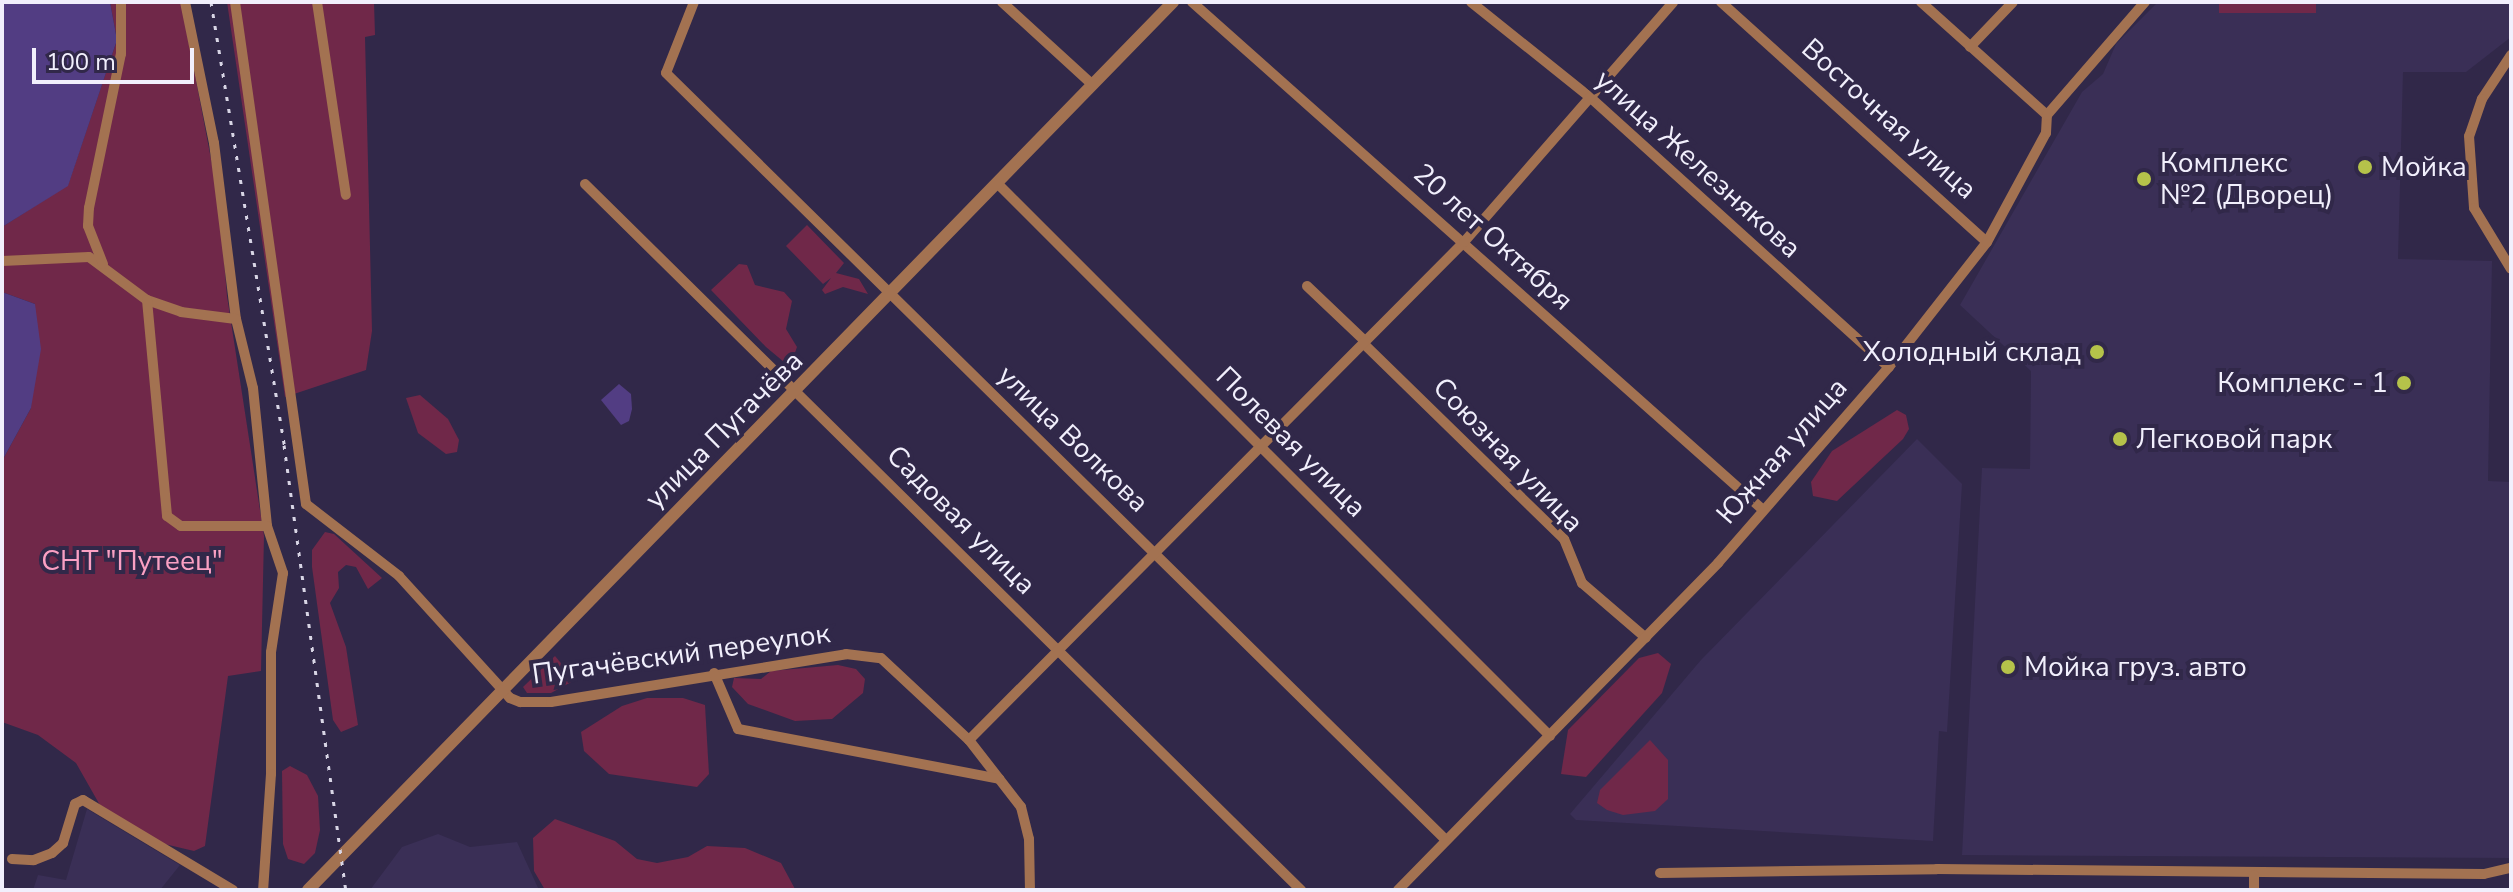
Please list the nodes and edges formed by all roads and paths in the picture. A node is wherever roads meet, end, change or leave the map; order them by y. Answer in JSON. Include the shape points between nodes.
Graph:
{"nodes":[{"id":1,"x":121,"y":2,"type":"edge"},
{"id":2,"x":185,"y":2,"type":"edge"},
{"id":3,"x":235,"y":2,"type":"edge"},
{"id":4,"x":317,"y":2,"type":"edge"},
{"id":5,"x":694,"y":2,"type":"edge"},
{"id":6,"x":1002,"y":2,"type":"edge"},
{"id":7,"x":1173,"y":2,"type":"edge"},
{"id":8,"x":1192,"y":2,"type":"edge"},
{"id":9,"x":1471,"y":2,"type":"edge"},
{"id":10,"x":1673,"y":2,"type":"edge"},
{"id":11,"x":1721,"y":2,"type":"edge"},
{"id":12,"x":1921,"y":2,"type":"edge"},
{"id":13,"x":2013,"y":2,"type":"edge"},
{"id":14,"x":2145,"y":2,"type":"edge"},
{"id":15,"x":1970,"y":47,"type":"junction"},
{"id":16,"x":2511,"y":55,"type":"edge"},
{"id":17,"x":1093,"y":85,"type":"junction"},
{"id":18,"x":1592,"y":99,"type":"junction"},
{"id":19,"x":2047,"y":115,"type":"junction"},
{"id":20,"x":997,"y":183,"type":"junction"},
{"id":21,"x":585,"y":184,"type":"dead end"},
{"id":22,"x":346,"y":195,"type":"dead end"},
{"id":23,"x":1464,"y":242,"type":"junction"},
{"id":24,"x":1987,"y":242,"type":"junction"},
{"id":25,"x":2,"y":261,"type":"edge"},
{"id":26,"x":103,"y":264,"type":"junction"},
{"id":27,"x":2511,"y":269,"type":"edge"},
{"id":28,"x":1307,"y":286,"type":"dead end"},
{"id":29,"x":891,"y":296,"type":"junction"},
{"id":30,"x":147,"y":300,"type":"junction"},
{"id":31,"x":236,"y":319,"type":"junction"},
{"id":32,"x":1364,"y":342,"type":"junction"},
{"id":33,"x":1889,"y":367,"type":"junction"},
{"id":34,"x":799,"y":389,"type":"junction"},
{"id":35,"x":1260,"y":445,"type":"junction"},
{"id":36,"x":1761,"y":508,"type":"junction"},
{"id":37,"x":267,"y":526,"type":"junction"},
{"id":38,"x":1154,"y":552,"type":"junction"},
{"id":39,"x":1646,"y":638,"type":"junction"},
{"id":40,"x":1058,"y":653,"type":"junction"},
{"id":41,"x":714,"y":673,"type":"junction"},
{"id":42,"x":503,"y":691,"type":"junction"},
{"id":43,"x":1550,"y":736,"type":"junction"},
{"id":44,"x":969,"y":740,"type":"junction"},
{"id":45,"x":999,"y":779,"type":"junction"},
{"id":46,"x":1446,"y":840,"type":"junction"},
{"id":47,"x":12,"y":859,"type":"dead end"},
{"id":48,"x":2511,"y":868,"type":"edge"},
{"id":49,"x":1660,"y":873,"type":"dead end"},
{"id":50,"x":2254,"y":875,"type":"junction"},
{"id":51,"x":233,"y":890,"type":"edge"},
{"id":52,"x":263,"y":890,"type":"edge"},
{"id":53,"x":308,"y":890,"type":"edge"},
{"id":54,"x":1030,"y":890,"type":"edge"},
{"id":55,"x":1301,"y":890,"type":"edge"},
{"id":56,"x":1398,"y":890,"type":"edge"},
{"id":57,"x":2254,"y":890,"type":"edge"}],
"edges":[{"from":1,"to":26,"type":"street","via":[[121,54],[89,208],[88,226]]},
{"from":2,"to":31,"type":"street","via":[[214,143]]},
{"from":3,"to":42,"type":"street","name":"Пугачёвский переулок","via":[[306,504],[399,576]]},
{"from":4,"to":22,"type":"street"},
{"from":5,"to":29,"type":"street","name":"улица Волкова","via":[[666,73]]},
{"from":6,"to":17,"type":"street"},
{"from":7,"to":17,"type":"street","name":"улица Пугачёва"},
{"from":8,"to":23,"type":"street","name":"20 лет Октября"},
{"from":9,"to":18,"type":"street","name":"улица Железнякова"},
{"from":10,"to":18,"type":"street"},
{"from":11,"to":24,"type":"street","name":"Восточная улица"},
{"from":12,"to":15,"type":"street"},
{"from":13,"to":15,"type":"street"},
{"from":14,"to":19,"type":"street","name":"Южная улица"},
{"from":15,"to":19,"type":"street"},
{"from":16,"to":27,"type":"street","via":[[2482,99],[2469,136],[2474,208]]},
{"from":17,"to":20,"type":"street","name":"улица Пугачёва"},
{"from":18,"to":23,"type":"street"},
{"from":18,"to":33,"type":"street","name":"улица Железнякова"},
{"from":19,"to":24,"type":"street","name":"Южная улица","via":[[2046,133]]},
{"from":20,"to":29,"type":"street","name":"улица Пугачёва"},
{"from":20,"to":35,"type":"street","name":"Полевая улица"},
{"from":21,"to":34,"type":"street","name":"Садовая улица"},
{"from":23,"to":32,"type":"street"},
{"from":23,"to":36,"type":"street","name":"20 лет Октября"},
{"from":24,"to":33,"type":"street","name":"Южная улица"},
{"from":25,"to":26,"type":"street","via":[[79,255]]},
{"from":26,"to":30,"type":"street"},
{"from":28,"to":32,"type":"street","name":"Союзная улица"},
{"from":29,"to":34,"type":"street","name":"улица Пугачёва"},
{"from":29,"to":38,"type":"street","name":"улица Волкова"},
{"from":30,"to":31,"type":"street","via":[[181,312]]},
{"from":30,"to":37,"type":"street","via":[[167,516],[181,526]]},
{"from":31,"to":37,"type":"street","via":[[253,388]]},
{"from":32,"to":35,"type":"street"},
{"from":32,"to":39,"type":"street","name":"Союзная улица","via":[[1564,539],[1582,583]]},
{"from":33,"to":36,"type":"street","name":"Южная улица"},
{"from":34,"to":40,"type":"street","name":"Садовая улица"},
{"from":34,"to":42,"type":"street","name":"улица Пугачёва"},
{"from":35,"to":38,"type":"street"},
{"from":35,"to":43,"type":"street","name":"Полевая улица"},
{"from":36,"to":39,"type":"street","name":"Южная улица"},
{"from":37,"to":52,"type":"street","via":[[283,573],[271,652],[271,774]]},
{"from":38,"to":40,"type":"street"},
{"from":38,"to":46,"type":"street","name":"улица Волкова"},
{"from":39,"to":43,"type":"street","name":"Южная улица"},
{"from":40,"to":44,"type":"street"},
{"from":40,"to":55,"type":"street","name":"Садовая улица"},
{"from":41,"to":42,"type":"street","name":"Пугачёвский переулок","via":[[551,702],[520,702]]},
{"from":41,"to":44,"type":"street","name":"Пугачёвский переулок","via":[[846,654],[881,658]]},
{"from":41,"to":45,"type":"street","via":[[738,729]]},
{"from":42,"to":53,"type":"street","name":"улица Пугачёва"},
{"from":43,"to":46,"type":"street","name":"Южная улица"},
{"from":44,"to":45,"type":"street","name":"Пугачёвский переулок"},
{"from":45,"to":54,"type":"street","name":"Пугачёвский переулок","via":[[1021,807],[1029,839]]},
{"from":46,"to":56,"type":"street","name":"Южная улица"},
{"from":47,"to":51,"type":"street","via":[[34,860],[63,843],[75,804],[83,800]]},
{"from":48,"to":50,"type":"street","via":[[2484,874]]},
{"from":49,"to":50,"type":"street","via":[[1937,869]]},
{"from":50,"to":57,"type":"street"}]}
